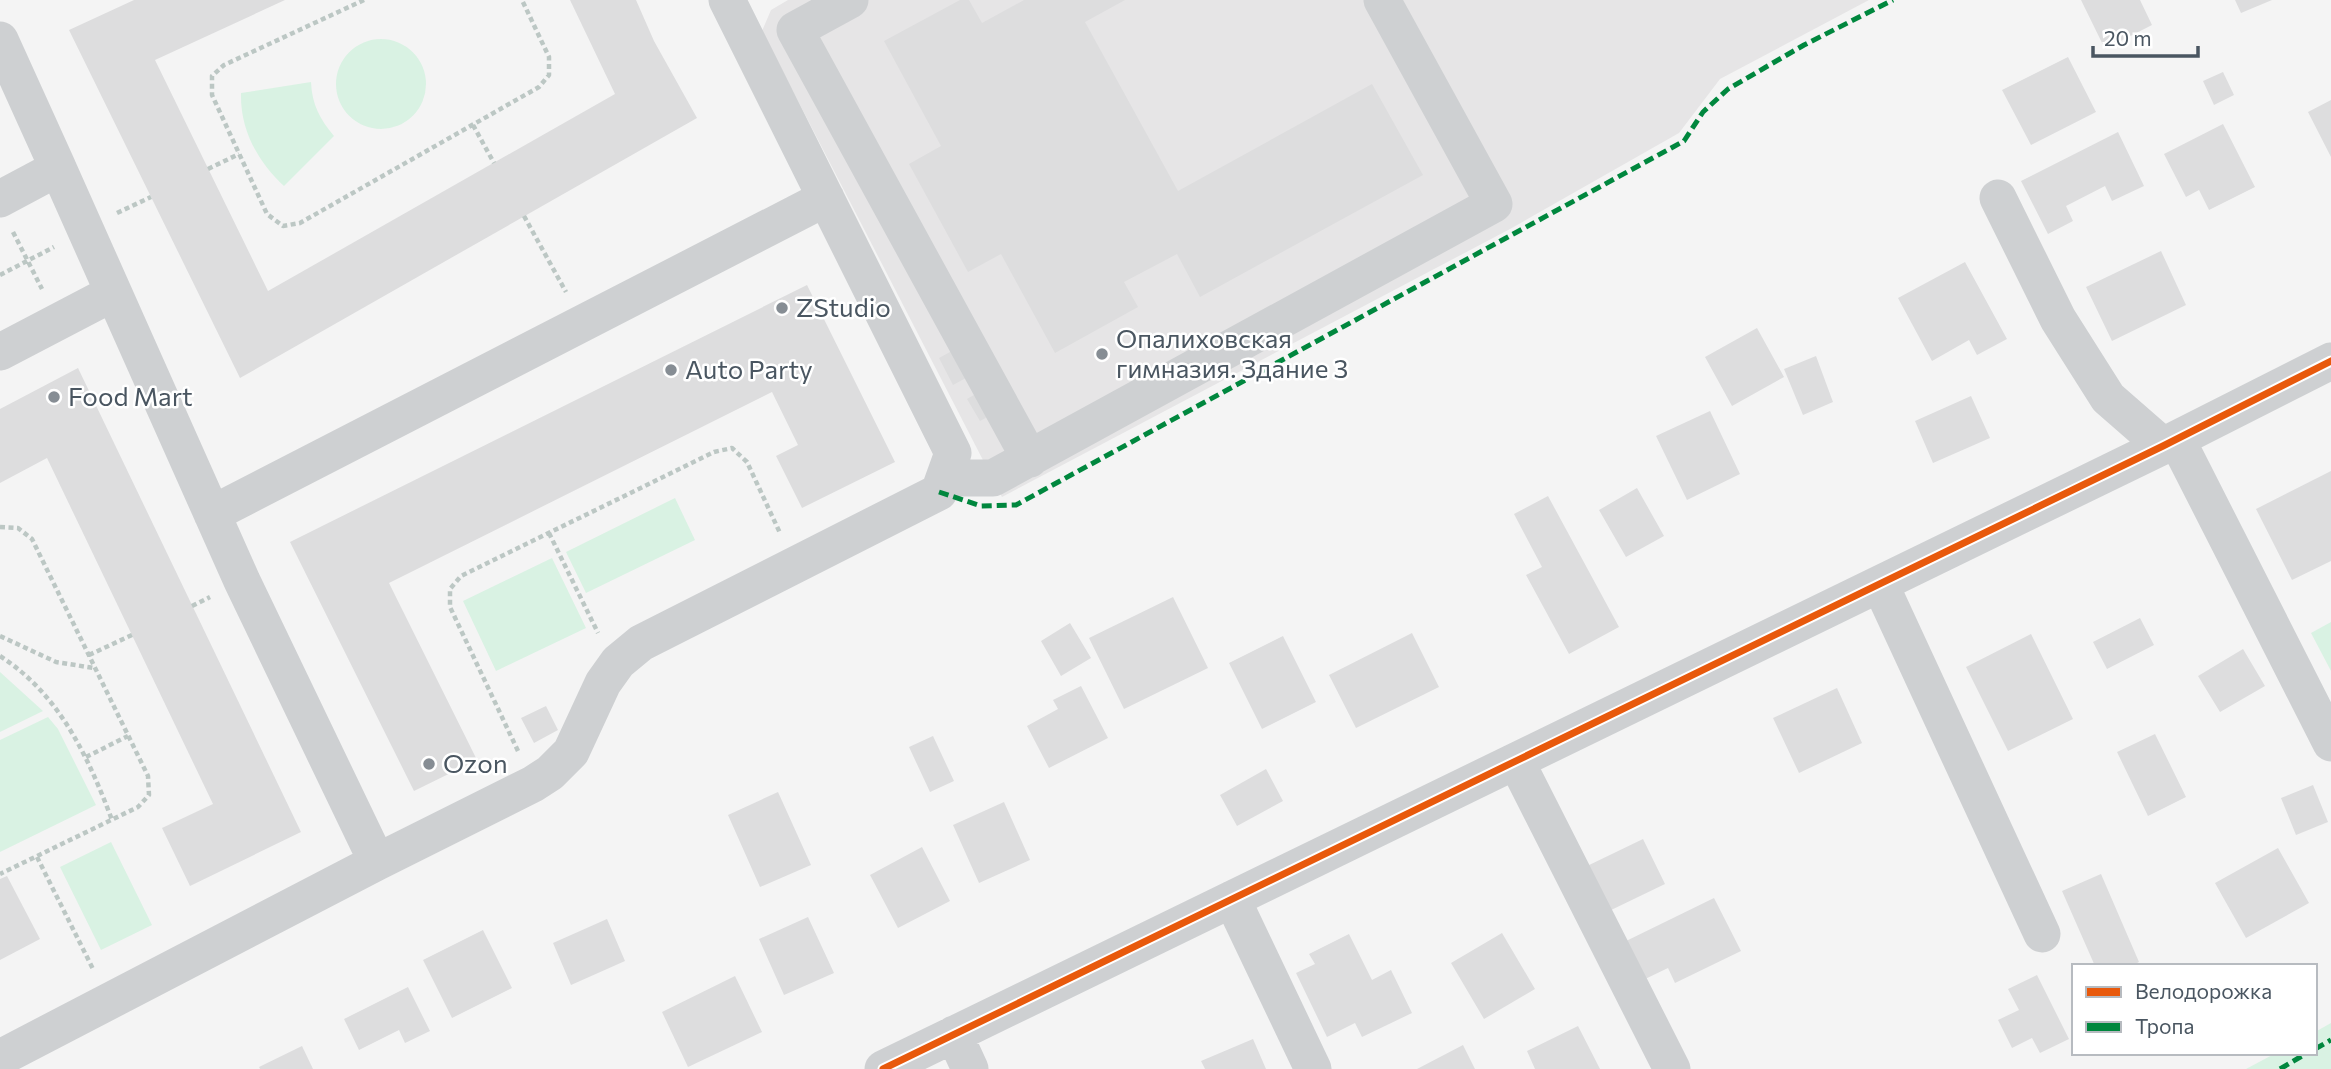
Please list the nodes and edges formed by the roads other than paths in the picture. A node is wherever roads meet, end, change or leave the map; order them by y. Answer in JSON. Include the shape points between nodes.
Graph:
{"nodes":[{"id":1,"x":727,"y":0,"type":"edge"},
{"id":2,"x":850,"y":0,"type":"edge"},
{"id":3,"x":1382,"y":0,"type":"edge"},
{"id":4,"x":0,"y":40,"type":"edge"},
{"id":5,"x":58,"y":168,"type":"junction"},
{"id":6,"x":826,"y":198,"type":"junction"},
{"id":7,"x":1998,"y":198,"type":"dead end"},
{"id":8,"x":6,"y":214,"type":"edge"},
{"id":9,"x":113,"y":293,"type":"junction"},
{"id":10,"x":0,"y":352,"type":"edge"},
{"id":11,"x":2331,"y":360,"type":"edge"},
{"id":12,"x":2170,"y":443,"type":"junction"},
{"id":13,"x":1030,"y":459,"type":"junction"},
{"id":14,"x":944,"y":478,"type":"junction"},
{"id":15,"x":212,"y":514,"type":"junction"},
{"id":16,"x":1880,"y":584,"type":"junction"},
{"id":17,"x":2331,"y":743,"type":"edge"},
{"id":18,"x":1516,"y":761,"type":"junction"},
{"id":19,"x":377,"y":862,"type":"junction"},
{"id":20,"x":1232,"y":899,"type":"junction"},
{"id":21,"x":2042,"y":934,"type":"dead end"},
{"id":22,"x":954,"y":1034,"type":"junction"},
{"id":23,"x":0,"y":1058,"type":"edge"},
{"id":24,"x":883,"y":1069,"type":"edge"},
{"id":25,"x":971,"y":1069,"type":"edge"},
{"id":26,"x":1313,"y":1069,"type":"edge"},
{"id":27,"x":1672,"y":1069,"type":"edge"}],
"edges":[{"from":1,"to":6,"type":"street"},
{"from":2,"to":13,"type":"street","via":[[795,30]]},
{"from":3,"to":13,"type":"street","via":[[1494,204]]},
{"from":4,"to":5,"type":"street"},
{"from":5,"to":8,"type":"street"},
{"from":5,"to":9,"type":"street"},
{"from":6,"to":14,"type":"street","via":[[953,453]]},
{"from":6,"to":15,"type":"street"},
{"from":7,"to":12,"type":"street","via":[[2058,319],[2108,398]]},
{"from":9,"to":10,"type":"street"},
{"from":9,"to":15,"type":"street"},
{"from":11,"to":12,"type":"street"},
{"from":12,"to":16,"type":"street"},
{"from":12,"to":17,"type":"street"},
{"from":13,"to":14,"type":"street","via":[[993,478]]},
{"from":14,"to":19,"type":"street","via":[[939,492],[641,643],[614,667],[571,752],[550,773]]},
{"from":15,"to":19,"type":"street"},
{"from":16,"to":18,"type":"street"},
{"from":16,"to":21,"type":"street"},
{"from":18,"to":20,"type":"street"},
{"from":18,"to":27,"type":"street"},
{"from":19,"to":23,"type":"street"},
{"from":20,"to":22,"type":"street"},
{"from":20,"to":26,"type":"street"},
{"from":22,"to":24,"type":"street"},
{"from":22,"to":25,"type":"street"}]}
